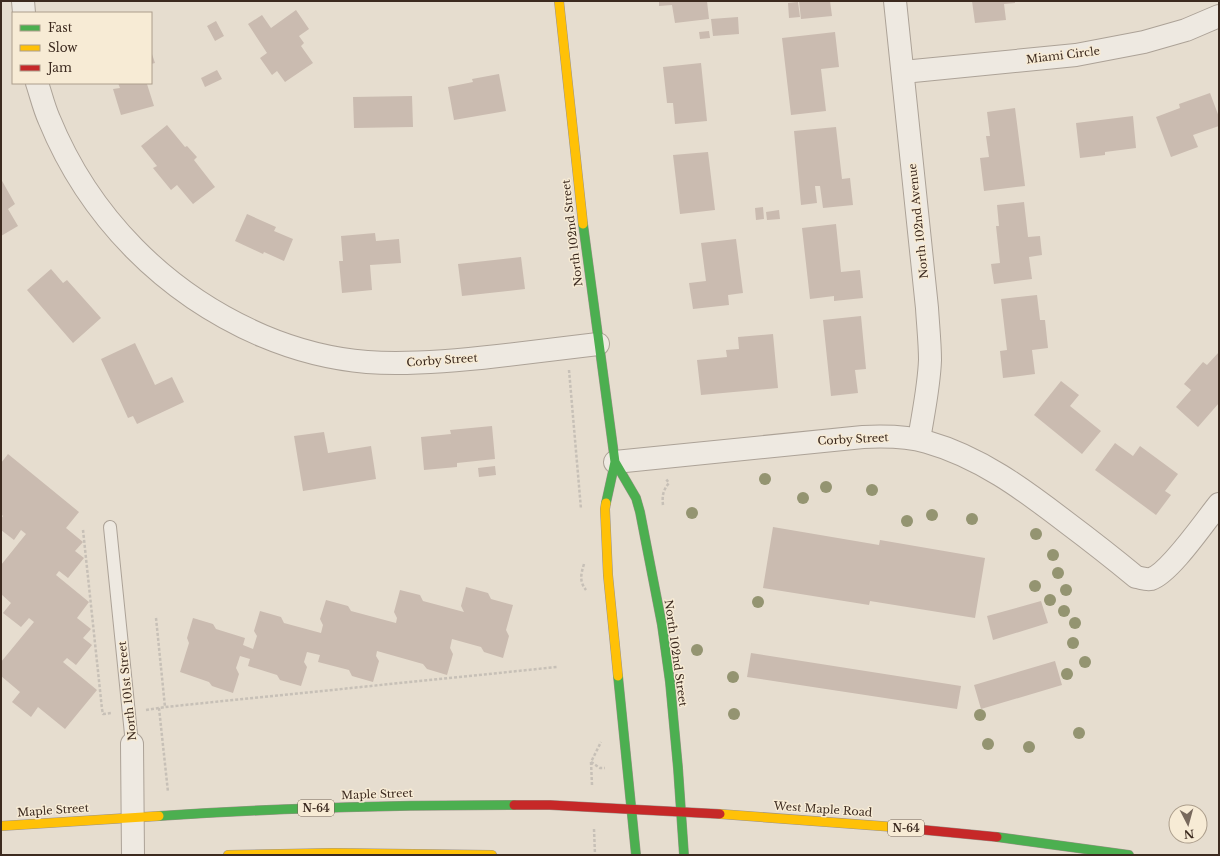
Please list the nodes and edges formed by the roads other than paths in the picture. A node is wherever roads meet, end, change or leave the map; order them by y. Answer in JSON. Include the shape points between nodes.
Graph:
{"nodes":[{"id":1,"x":23,"y":1,"type":"edge"},
{"id":2,"x":559,"y":1,"type":"edge"},
{"id":3,"x":895,"y":1,"type":"edge"},
{"id":4,"x":24,"y":12,"type":"edge"},
{"id":5,"x":1219,"y":16,"type":"edge"},
{"id":6,"x":903,"y":72,"type":"junction"},
{"id":7,"x":37,"y":84,"type":"edge"},
{"id":8,"x":598,"y":344,"type":"junction"},
{"id":9,"x":919,"y":440,"type":"junction"},
{"id":10,"x":615,"y":462,"type":"junction"},
{"id":11,"x":1219,"y":504,"type":"edge"},
{"id":12,"x":110,"y":527,"type":"dead end"},
{"id":13,"x":132,"y":744,"type":"joint"},
{"id":14,"x":631,"y":810,"type":"junction"},
{"id":15,"x":682,"y":812,"type":"junction"},
{"id":16,"x":133,"y":817,"type":"junction"},
{"id":17,"x":1,"y":826,"type":"edge"},
{"id":18,"x":133,"y":855,"type":"edge"},
{"id":19,"x":228,"y":855,"type":"edge"},
{"id":20,"x":492,"y":855,"type":"edge"},
{"id":21,"x":636,"y":855,"type":"edge"},
{"id":22,"x":684,"y":855,"type":"edge"},
{"id":23,"x":1129,"y":855,"type":"edge"}],
"edges":[{"from":1,"to":4,"type":"street"},
{"from":2,"to":8,"type":"main road","name":"North 102nd Street"},
{"from":3,"to":6,"type":"street","name":"North 102nd Avenue"},
{"from":5,"to":6,"type":"street","name":"Miami Circle","via":[[1186,30],[1144,42],[1076,55]]},
{"from":6,"to":9,"type":"street","name":"North 102nd Avenue","via":[[930,360]]},
{"from":7,"to":8,"type":"street","name":"Corby Street","via":[[48,118],[74,172],[103,213],[133,248],[165,278],[206,306],[249,330],[320,355],[367,362],[461,360]]},
{"from":8,"to":10,"type":"main road","name":"North 102nd Street"},
{"from":9,"to":10,"type":"street","name":"Corby Street","via":[[883,436],[864,437]]},
{"from":9,"to":11,"type":"street","name":"Corby Street","via":[[957,452],[1000,474],[1034,497],[1136,577],[1146,580],[1170,566]]},
{"from":10,"to":14,"type":"main road","name":"North 102nd Street","via":[[605,509],[606,538]]},
{"from":10,"to":15,"type":"main road","name":"North 102nd Street","via":[[636,498],[659,607]]},
{"from":12,"to":13,"type":"lane","name":"North 101st Street"},
{"from":13,"to":16,"type":"street","name":"North 101st Street"},
{"from":14,"to":15,"type":"main road","name":"Maple Street","number":"N-64"},
{"from":14,"to":16,"type":"main road","name":"Maple Street","number":"N-64","via":[[550,805],[423,805],[251,810]]},
{"from":14,"to":21,"type":"main road","name":"North 102nd Street"},
{"from":15,"to":22,"type":"main road","name":"North 102nd Street"},
{"from":15,"to":23,"type":"main road","name":"West Maple Road","number":"N-64","via":[[979,834]]},
{"from":16,"to":17,"type":"main road","name":"Maple Street","number":"N-64"},
{"from":16,"to":18,"type":"street","name":"North 101st Street"},
{"from":19,"to":20,"type":"main road"}]}
